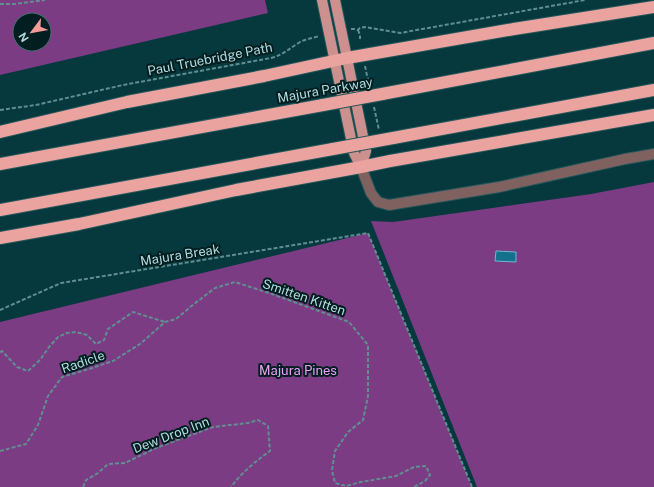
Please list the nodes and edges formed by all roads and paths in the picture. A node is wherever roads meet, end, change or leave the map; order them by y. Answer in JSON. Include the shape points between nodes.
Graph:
{"nodes":[{"id":1,"x":45,"y":0,"type":"edge"},
{"id":2,"x":322,"y":0,"type":"edge"},
{"id":3,"x":335,"y":0,"type":"edge"},
{"id":4,"x":585,"y":0,"type":"edge"},
{"id":5,"x":0,"y":4,"type":"edge"},
{"id":6,"x":654,"y":7,"type":"edge"},
{"id":7,"x":358,"y":30,"type":"junction"},
{"id":8,"x":342,"y":32,"type":"junction"},
{"id":9,"x":329,"y":34,"type":"junction"},
{"id":10,"x":360,"y":39,"type":"dead end"},
{"id":11,"x":654,"y":43,"type":"edge"},
{"id":12,"x":348,"y":58,"type":"junction"},
{"id":13,"x":334,"y":61,"type":"junction"},
{"id":14,"x":364,"y":63,"type":"dead end"},
{"id":15,"x":369,"y":86,"type":"dead end"},
{"id":16,"x":654,"y":90,"type":"edge"},
{"id":17,"x":377,"y":98,"type":"junction"},
{"id":18,"x":0,"y":110,"type":"edge"},
{"id":19,"x":654,"y":115,"type":"edge"},
{"id":20,"x":0,"y":132,"type":"edge"},
{"id":21,"x":379,"y":132,"type":"dead end"},
{"id":22,"x":654,"y":154,"type":"edge"},
{"id":23,"x":0,"y":164,"type":"edge"},
{"id":24,"x":362,"y":167,"type":"junction"},
{"id":25,"x":0,"y":210,"type":"edge"},
{"id":26,"x":0,"y":238,"type":"edge"},
{"id":27,"x":194,"y":304,"type":"joint"},
{"id":28,"x":0,"y":310,"type":"edge"},
{"id":29,"x":165,"y":322,"type":"junction"},
{"id":30,"x":0,"y":352,"type":"edge"},
{"id":31,"x":0,"y":451,"type":"edge"},
{"id":32,"x":234,"y":482,"type":"junction"},
{"id":33,"x":83,"y":487,"type":"edge"},
{"id":34,"x":231,"y":487,"type":"edge"},
{"id":35,"x":236,"y":487,"type":"edge"},
{"id":36,"x":414,"y":487,"type":"edge"},
{"id":37,"x":472,"y":487,"type":"edge"}],
"edges":[{"from":1,"to":5,"type":"path"},
{"from":2,"to":9,"type":"main road"},
{"from":3,"to":8,"type":"main road"},
{"from":4,"to":7,"type":"path","via":[[400,33],[365,27]]},
{"from":6,"to":12,"type":"highway"},
{"from":7,"to":8,"type":"path","via":[[354,28]]},
{"from":7,"to":10,"type":"path"},
{"from":8,"to":12,"type":"main road"},
{"from":9,"to":13,"type":"main road"},
{"from":9,"to":18,"type":"path","name":"Paul Truebridge Path","via":[[310,38],[271,58]]},
{"from":11,"to":17,"type":"highway","name":"Majura Parkway"},
{"from":12,"to":13,"type":"highway"},
{"from":12,"to":24,"type":"main road","via":[[366,151]]},
{"from":13,"to":20,"type":"highway","via":[[127,102]]},
{"from":13,"to":24,"type":"main road","via":[[354,154]]},
{"from":14,"to":15,"type":"path"},
{"from":16,"to":25,"type":"highway","bridge":true},
{"from":17,"to":21,"type":"path"},
{"from":17,"to":23,"type":"highway","name":"Majura Parkway","bridge":true,"via":[[323,105]]},
{"from":19,"to":24,"type":"highway"},
{"from":22,"to":24,"type":"lane","via":[[499,187],[389,205],[378,202],[371,193]]},
{"from":24,"to":26,"type":"highway"},
{"from":27,"to":29,"type":"path","name":"Radicle","via":[[176,319]]},
{"from":27,"to":36,"type":"path","name":"Smitten Kitten","via":[[215,288],[235,282],[349,322],[368,345],[368,396],[363,420],[348,432],[335,451],[332,470],[335,483],[346,486],[396,476],[414,467],[426,466],[430,475]]},
{"from":28,"to":37,"type":"path","name":"Majura Break","via":[[61,283],[368,233]]},
{"from":29,"to":30,"type":"path","via":[[133,312],[108,329],[104,340],[96,344],[87,335],[67,333],[58,338],[28,371],[17,367],[2,351]]},
{"from":29,"to":31,"type":"path","name":"Radicle","via":[[140,344],[113,362],[62,377],[48,396],[38,425],[26,444]]},
{"from":32,"to":33,"type":"path","name":"Dew Drop Inn","via":[[270,451],[268,426],[258,420],[248,424],[213,427],[156,448],[125,463],[108,464],[86,480]]},
{"from":32,"to":34,"type":"path","name":"Dew Drop Inn"},
{"from":32,"to":35,"type":"path"}]}
